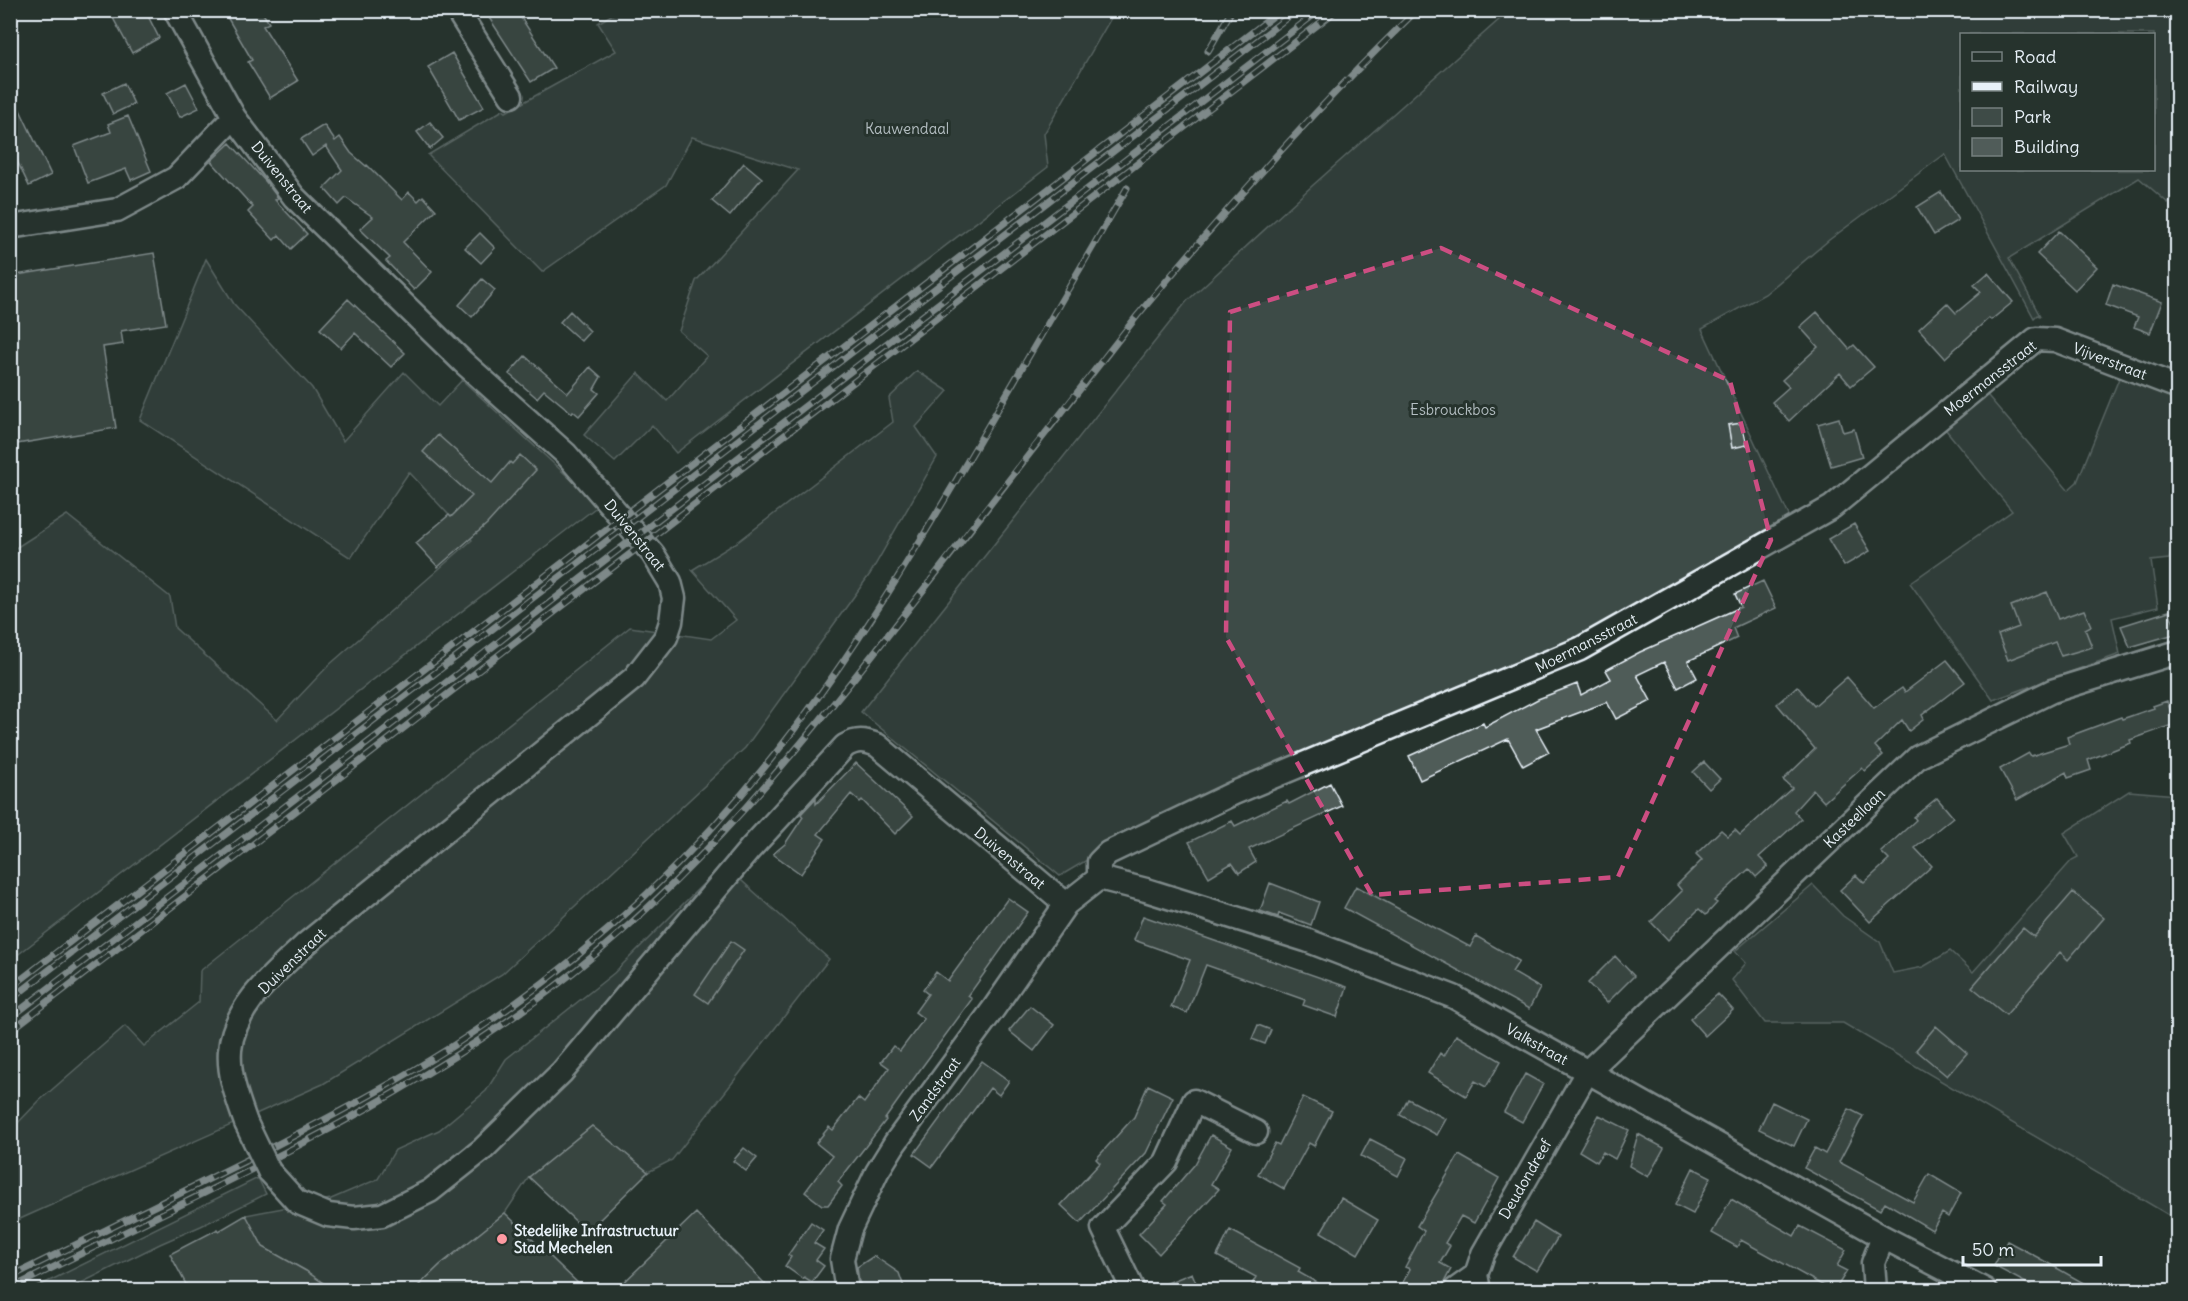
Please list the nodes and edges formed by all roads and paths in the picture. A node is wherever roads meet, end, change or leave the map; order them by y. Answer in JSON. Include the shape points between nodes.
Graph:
{"nodes":[{"id":1,"x":175,"y":10,"type":"edge"},
{"id":2,"x":457,"y":10,"type":"edge"},
{"id":3,"x":510,"y":96,"type":"dead end"},
{"id":4,"x":234,"y":117,"type":"junction"},
{"id":5,"x":12,"y":222,"type":"edge"},
{"id":6,"x":2042,"y":339,"type":"joint"},
{"id":7,"x":2178,"y":387,"type":"edge"},
{"id":8,"x":2178,"y":652,"type":"edge"},
{"id":9,"x":1099,"y":878,"type":"junction"},
{"id":10,"x":1066,"y":904,"type":"junction"},
{"id":11,"x":1587,"y":1072,"type":"junction"},
{"id":12,"x":1256,"y":1132,"type":"dead end"},
{"id":13,"x":1883,"y":1237,"type":"junction"},
{"id":14,"x":1478,"y":1283,"type":"edge"},
{"id":15,"x":847,"y":1290,"type":"edge"},
{"id":16,"x":1133,"y":1290,"type":"edge"},
{"id":17,"x":1455,"y":1290,"type":"edge"},
{"id":18,"x":1875,"y":1290,"type":"edge"},
{"id":19,"x":1985,"y":1290,"type":"edge"}],
"edges":[{"from":1,"to":4,"type":"street","name":"Duivenstraat"},
{"from":2,"to":3,"type":"street"},
{"from":4,"to":5,"type":"street","via":[[176,178],[117,210]]},
{"from":4,"to":10,"type":"street","name":"Duivenstraat","bridge":true,"via":[[294,197],[463,362],[566,454],[653,554],[670,582],[674,598],[666,636],[634,678],[314,937],[243,1011],[230,1051],[232,1077],[246,1123],[269,1171],[297,1202],[328,1215],[382,1215],[430,1191],[483,1149],[562,1072],[750,849],[853,741],[877,745]]},
{"from":6,"to":7,"type":"street","name":"Vijverstraat","via":[[2055,340]]},
{"from":6,"to":9,"type":"street","name":"Moermansstraat","via":[[2030,342],[1832,507],[1580,649],[1234,793],[1108,853],[1099,862]]},
{"from":8,"to":11,"type":"street","name":"Kasteellaan","via":[[2052,692],[1918,757]]},
{"from":9,"to":10,"type":"street"},
{"from":9,"to":11,"type":"street","name":"Valkstraat","via":[[1306,940],[1454,997]]},
{"from":10,"to":15,"type":"street","name":"Zandstraat","via":[[877,1172],[850,1229],[842,1259]]},
{"from":11,"to":13,"type":"street","name":"Valkstraat"},
{"from":11,"to":14,"type":"street","name":"Deudondreef","via":[[1483,1254]]},
{"from":12,"to":16,"type":"street","via":[[1194,1101],[1166,1162],[1103,1228]]},
{"from":13,"to":18,"type":"street","via":[[1873,1263]]},
{"from":13,"to":19,"type":"street","name":"Valkstraat"},
{"from":14,"to":17,"type":"street"}]}
